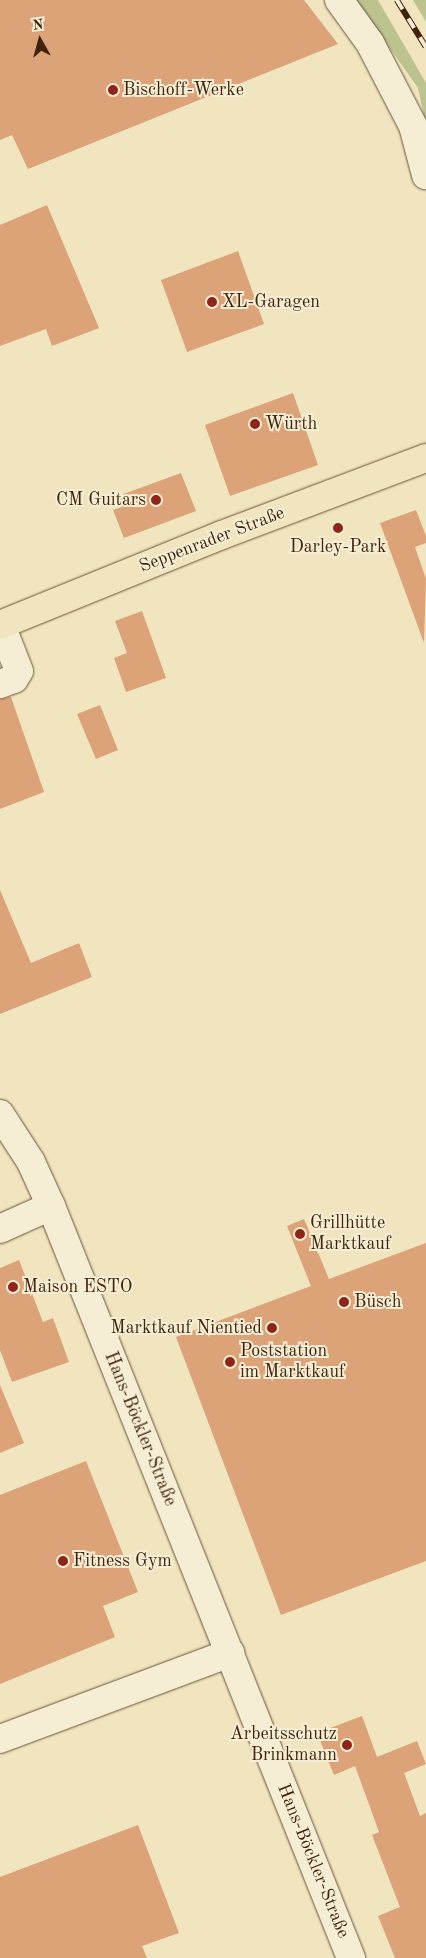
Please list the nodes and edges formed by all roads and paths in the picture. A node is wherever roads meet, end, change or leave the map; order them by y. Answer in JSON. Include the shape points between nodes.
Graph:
{"nodes":[{"id":1,"x":340,"y":0,"type":"edge"},
{"id":2,"x":426,"y":175,"type":"edge"},
{"id":3,"x":426,"y":458,"type":"edge"},
{"id":4,"x":0,"y":625,"type":"edge"},
{"id":5,"x":0,"y":684,"type":"edge"},
{"id":6,"x":0,"y":1114,"type":"edge"},
{"id":7,"x":51,"y":1206,"type":"junction"},
{"id":8,"x":0,"y":1229,"type":"edge"},
{"id":9,"x":230,"y":1653,"type":"junction"},
{"id":10,"x":0,"y":1739,"type":"edge"},
{"id":11,"x":351,"y":1958,"type":"edge"}],
"edges":[{"from":1,"to":2,"type":"street","via":[[370,43],[413,126]]},
{"from":3,"to":4,"type":"main road","name":"Seppenrader Straße","via":[[222,535]]},
{"from":4,"to":5,"type":"street","via":[[19,671],[14,678]]},
{"from":6,"to":7,"type":"street","name":"Hans-Böckler-Straße","via":[[30,1162]]},
{"from":7,"to":8,"type":"street"},
{"from":7,"to":9,"type":"street","name":"Hans-Böckler-Straße"},
{"from":9,"to":10,"type":"street"},
{"from":9,"to":11,"type":"street","name":"Hans-Böckler-Straße"}]}
